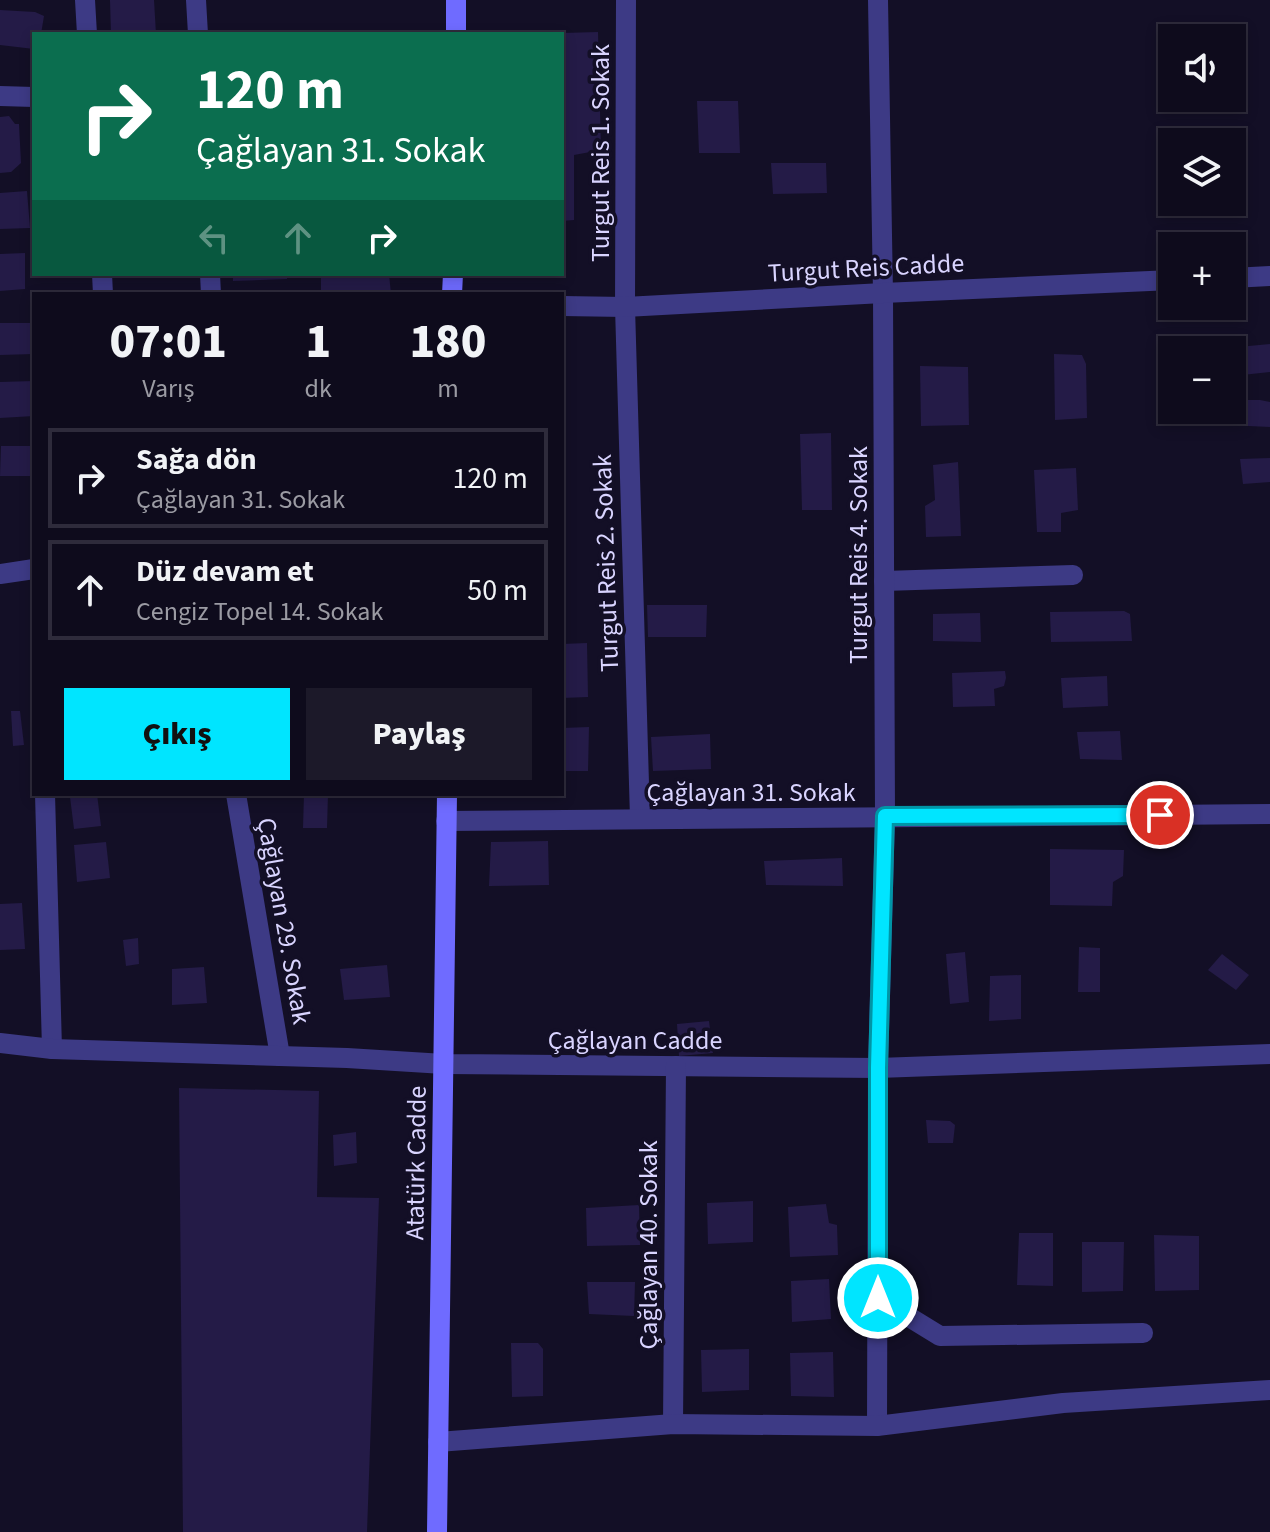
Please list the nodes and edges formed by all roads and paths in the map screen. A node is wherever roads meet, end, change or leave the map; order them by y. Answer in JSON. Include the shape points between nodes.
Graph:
{"nodes":[{"id":1,"x":85,"y":0,"type":"edge"},
{"id":2,"x":196,"y":0,"type":"edge"},
{"id":3,"x":456,"y":0,"type":"edge"},
{"id":4,"x":626,"y":0,"type":"edge"},
{"id":5,"x":878,"y":0,"type":"edge"},
{"id":6,"x":87,"y":32,"type":"edge"},
{"id":7,"x":198,"y":32,"type":"edge"},
{"id":8,"x":456,"y":32,"type":"edge"},
{"id":9,"x":0,"y":96,"type":"edge"},
{"id":10,"x":32,"y":97,"type":"edge"},
{"id":11,"x":1270,"y":276,"type":"edge"},
{"id":12,"x":1246,"y":277,"type":"edge"},
{"id":13,"x":1158,"y":281,"type":"edge"},
{"id":14,"x":883,"y":293,"type":"junction"},
{"id":15,"x":564,"y":306,"type":"edge"},
{"id":16,"x":625,"y":307,"type":"junction"},
{"id":17,"x":32,"y":569,"type":"edge"},
{"id":18,"x":0,"y":574,"type":"edge"},
{"id":19,"x":1073,"y":575,"type":"dead end"},
{"id":20,"x":884,"y":581,"type":"junction"},
{"id":21,"x":45,"y":796,"type":"edge"},
{"id":22,"x":236,"y":796,"type":"edge"},
{"id":23,"x":447,"y":796,"type":"edge"},
{"id":24,"x":1270,"y":814,"type":"edge"},
{"id":25,"x":885,"y":816,"type":"junction"},
{"id":26,"x":640,"y":818,"type":"junction"},
{"id":27,"x":446,"y":821,"type":"junction"},
{"id":28,"x":0,"y":1043,"type":"edge"},
{"id":29,"x":52,"y":1049,"type":"junction"},
{"id":30,"x":1270,"y":1054,"type":"edge"},
{"id":31,"x":280,"y":1056,"type":"junction"},
{"id":32,"x":444,"y":1064,"type":"junction"},
{"id":33,"x":676,"y":1066,"type":"junction"},
{"id":34,"x":878,"y":1068,"type":"junction"},
{"id":35,"x":878,"y":1298,"type":"junction"},
{"id":36,"x":1143,"y":1333,"type":"dead end"},
{"id":37,"x":1270,"y":1390,"type":"edge"},
{"id":38,"x":673,"y":1424,"type":"junction"},
{"id":39,"x":877,"y":1426,"type":"junction"},
{"id":40,"x":438,"y":1442,"type":"junction"},
{"id":41,"x":437,"y":1532,"type":"edge"}],
"edges":[{"from":1,"to":6,"type":"street"},
{"from":2,"to":7,"type":"street"},
{"from":3,"to":8,"type":"main road"},
{"from":4,"to":16,"type":"street","name":"Turgut Reis 1. Sokak"},
{"from":5,"to":14,"type":"street","name":"Turgut Reis 4. Sokak"},
{"from":9,"to":10,"type":"street"},
{"from":11,"to":12,"type":"street"},
{"from":13,"to":14,"type":"street","name":"Turgut Reis Cadde"},
{"from":14,"to":16,"type":"street","name":"Turgut Reis Cadde"},
{"from":14,"to":20,"type":"street","name":"Turgut Reis 4. Sokak"},
{"from":15,"to":16,"type":"street","name":"Turgut Reis Cadde"},
{"from":16,"to":26,"type":"street","name":"Turgut Reis 2. Sokak"},
{"from":17,"to":18,"type":"street"},
{"from":19,"to":20,"type":"street"},
{"from":20,"to":25,"type":"street","name":"Turgut Reis 4. Sokak"},
{"from":21,"to":29,"type":"street"},
{"from":22,"to":31,"type":"street","name":"Çağlayan 29. Sokak"},
{"from":23,"to":27,"type":"main road","name":"Atatürk Cadde"},
{"from":24,"to":25,"type":"street","name":"Çağlayan 31. Sokak"},
{"from":25,"to":26,"type":"street","name":"Çağlayan 31. Sokak"},
{"from":25,"to":34,"type":"street","name":"Turgut Reis 4. Sokak"},
{"from":26,"to":27,"type":"street","name":"Çağlayan 31. Sokak"},
{"from":27,"to":32,"type":"main road","name":"Atatürk Cadde"},
{"from":28,"to":29,"type":"street","name":"Çağlayan Cadde"},
{"from":29,"to":31,"type":"street","name":"Çağlayan Cadde"},
{"from":30,"to":34,"type":"street","name":"Çağlayan Cadde"},
{"from":31,"to":32,"type":"street","name":"Çağlayan Cadde"},
{"from":32,"to":33,"type":"street","name":"Çağlayan Cadde"},
{"from":32,"to":40,"type":"main road","name":"Atatürk Cadde"},
{"from":33,"to":34,"type":"street","name":"Çağlayan Cadde"},
{"from":33,"to":38,"type":"street","name":"Çağlayan 40. Sokak"},
{"from":34,"to":35,"type":"street","name":"Turgut Reis 4. Sokak"},
{"from":35,"to":36,"type":"street","via":[[940,1336]]},
{"from":35,"to":39,"type":"street","name":"Turgut Reis 4. Sokak"},
{"from":37,"to":39,"type":"street","via":[[1063,1403]]},
{"from":38,"to":39,"type":"street"},
{"from":38,"to":40,"type":"street"},
{"from":40,"to":41,"type":"main road","name":"Atatürk Cadde"}]}
